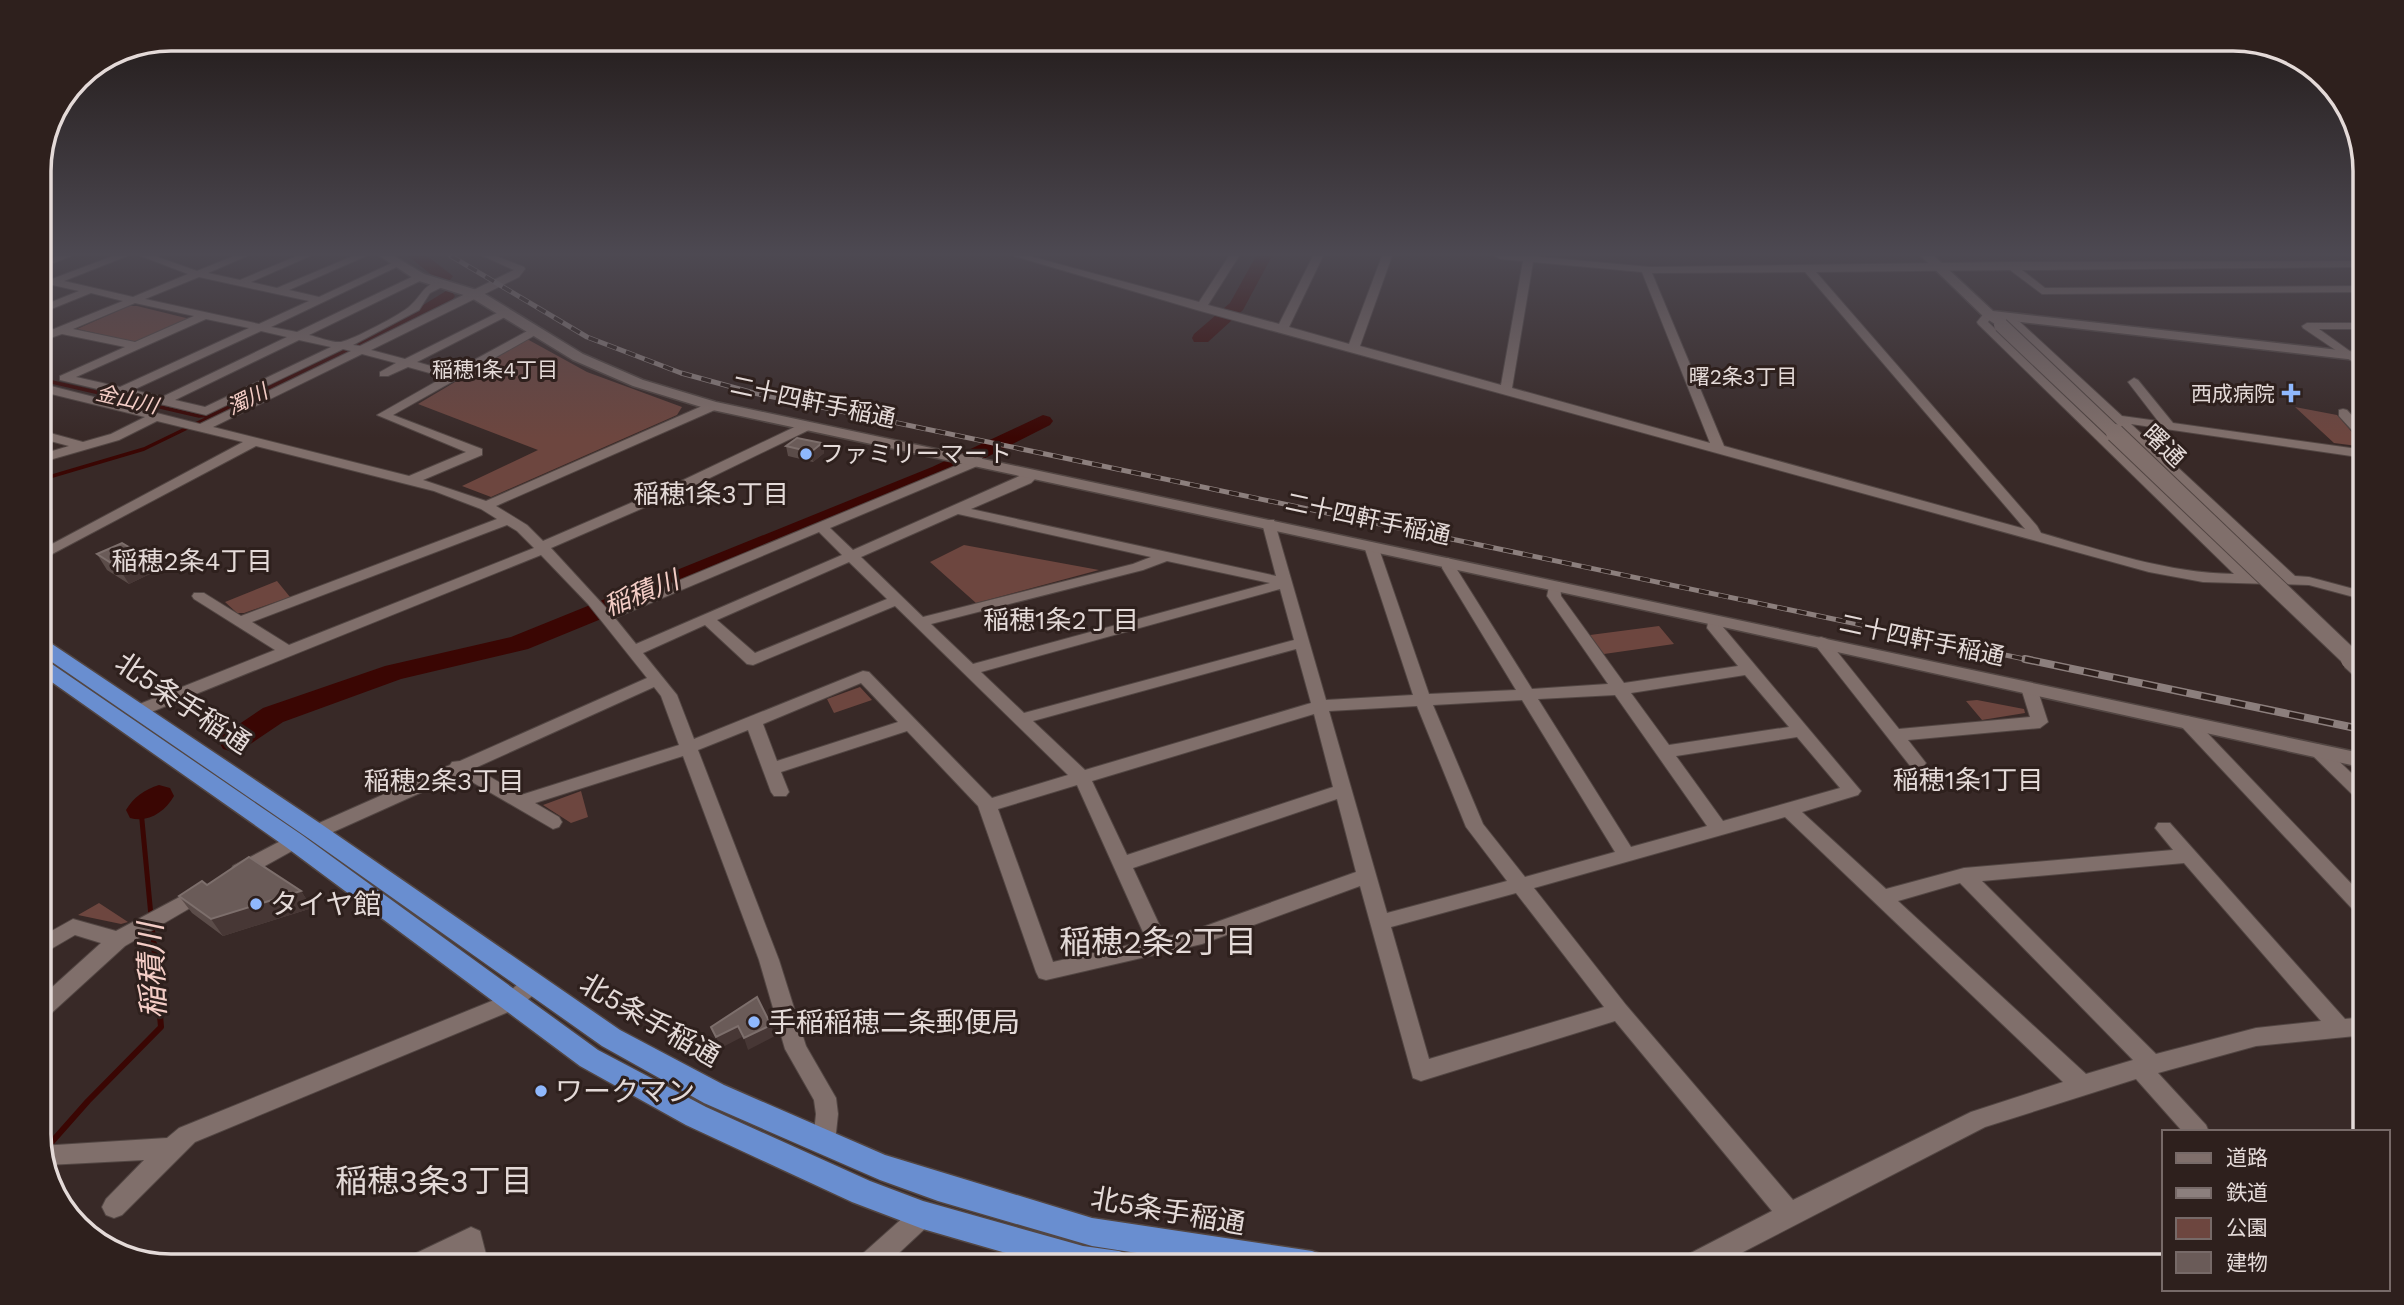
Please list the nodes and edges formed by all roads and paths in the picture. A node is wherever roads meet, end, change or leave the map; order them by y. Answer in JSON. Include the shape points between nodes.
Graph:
{"nodes":[{"id":1,"x":92,"y":317,"type":"edge"},
{"id":2,"x":202,"y":317,"type":"edge"},
{"id":3,"x":214,"y":317,"type":"edge"},
{"id":4,"x":284,"y":317,"type":"edge"},
{"id":5,"x":338,"y":317,"type":"edge"},
{"id":6,"x":401,"y":317,"type":"edge"},
{"id":7,"x":422,"y":317,"type":"edge"},
{"id":8,"x":497,"y":317,"type":"edge"},
{"id":9,"x":511,"y":317,"type":"edge"},
{"id":10,"x":1238,"y":317,"type":"edge"},
{"id":11,"x":1288,"y":317,"type":"edge"},
{"id":12,"x":1365,"y":317,"type":"edge"},
{"id":13,"x":1518,"y":317,"type":"edge"},
{"id":14,"x":1665,"y":317,"type":"edge"},
{"id":15,"x":1849,"y":317,"type":"edge"},
{"id":16,"x":1992,"y":317,"type":"edge"},
{"id":17,"x":1995,"y":320,"type":"junction"},
{"id":18,"x":2353,"y":326,"type":"edge"},
{"id":19,"x":261,"y":328,"type":"junction"},
{"id":20,"x":1282,"y":329,"type":"junction"},
{"id":21,"x":61,"y":330,"type":"junction"},
{"id":22,"x":535,"y":331,"type":"junction"},
{"id":23,"x":51,"y":334,"type":"edge"},
{"id":24,"x":299,"y":336,"type":"junction"},
{"id":25,"x":136,"y":346,"type":"junction"},
{"id":26,"x":351,"y":348,"type":"junction"},
{"id":27,"x":1353,"y":349,"type":"junction"},
{"id":28,"x":2353,"y":353,"type":"edge"},
{"id":29,"x":2353,"y":356,"type":"edge"},
{"id":30,"x":406,"y":362,"type":"junction"},
{"id":31,"x":384,"y":374,"type":"dead end"},
{"id":32,"x":454,"y":376,"type":"junction"},
{"id":33,"x":2134,"y":382,"type":"dead end"},
{"id":34,"x":51,"y":383,"type":"edge"},
{"id":35,"x":51,"y":384,"type":"edge"},
{"id":36,"x":51,"y":385,"type":"edge"},
{"id":37,"x":122,"y":391,"type":"junction"},
{"id":38,"x":1506,"y":391,"type":"junction"},
{"id":39,"x":164,"y":401,"type":"junction"},
{"id":40,"x":713,"y":406,"type":"junction"},
{"id":41,"x":2343,"y":413,"type":"dead end"},
{"id":42,"x":157,"y":416,"type":"junction"},
{"id":43,"x":2119,"y":419,"type":"junction"},
{"id":44,"x":2353,"y":424,"type":"edge"},
{"id":45,"x":2168,"y":425,"type":"junction"},
{"id":46,"x":195,"y":426,"type":"junction"},
{"id":47,"x":807,"y":426,"type":"junction"},
{"id":48,"x":51,"y":437,"type":"edge"},
{"id":49,"x":255,"y":441,"type":"junction"},
{"id":50,"x":83,"y":446,"type":"junction"},
{"id":51,"x":1719,"y":450,"type":"junction"},
{"id":52,"x":2353,"y":452,"type":"edge"},
{"id":53,"x":943,"y":454,"type":"joint"},
{"id":54,"x":51,"y":455,"type":"edge"},
{"id":55,"x":974,"y":461,"type":"junction"},
{"id":56,"x":1033,"y":474,"type":"junction"},
{"id":57,"x":412,"y":480,"type":"junction"},
{"id":58,"x":486,"y":506,"type":"junction"},
{"id":59,"x":957,"y":510,"type":"junction"},
{"id":60,"x":507,"y":520,"type":"junction"},
{"id":61,"x":1269,"y":523,"type":"junction"},
{"id":62,"x":821,"y":527,"type":"junction"},
{"id":63,"x":2035,"y":537,"type":"junction"},
{"id":64,"x":1371,"y":546,"type":"junction"},
{"id":65,"x":543,"y":548,"type":"junction"},
{"id":66,"x":51,"y":551,"type":"edge"},
{"id":67,"x":851,"y":556,"type":"junction"},
{"id":68,"x":1166,"y":556,"type":"junction"},
{"id":69,"x":1448,"y":562,"type":"junction"},
{"id":70,"x":2246,"y":578,"type":"junction"},
{"id":71,"x":2290,"y":579,"type":"junction"},
{"id":72,"x":1284,"y":582,"type":"junction"},
{"id":73,"x":1555,"y":585,"type":"junction"},
{"id":74,"x":2353,"y":593,"type":"edge"},
{"id":75,"x":199,"y":596,"type":"dead end"},
{"id":76,"x":897,"y":600,"type":"junction"},
{"id":77,"x":600,"y":611,"type":"junction"},
{"id":78,"x":707,"y":619,"type":"junction"},
{"id":79,"x":1714,"y":619,"type":"junction"},
{"id":80,"x":239,"y":622,"type":"junction"},
{"id":81,"x":920,"y":622,"type":"junction"},
{"id":82,"x":1821,"y":642,"type":"junction"},
{"id":83,"x":1301,"y":643,"type":"junction"},
{"id":84,"x":287,"y":651,"type":"junction"},
{"id":85,"x":633,"y":651,"type":"junction"},
{"id":86,"x":51,"y":652,"type":"edge"},
{"id":87,"x":2353,"y":660,"type":"edge"},
{"id":88,"x":1749,"y":669,"type":"junction"},
{"id":89,"x":969,"y":670,"type":"junction"},
{"id":90,"x":51,"y":672,"type":"edge"},
{"id":91,"x":656,"y":680,"type":"junction"},
{"id":92,"x":2029,"y":688,"type":"junction"},
{"id":93,"x":1620,"y":689,"type":"junction"},
{"id":94,"x":1527,"y":694,"type":"junction"},
{"id":95,"x":1423,"y":700,"type":"junction"},
{"id":96,"x":1320,"y":706,"type":"junction"},
{"id":97,"x":138,"y":710,"type":"junction"},
{"id":98,"x":1021,"y":719,"type":"junction"},
{"id":99,"x":753,"y":720,"type":"junction"},
{"id":100,"x":2187,"y":722,"type":"junction"},
{"id":101,"x":910,"y":724,"type":"junction"},
{"id":102,"x":1801,"y":730,"type":"junction"},
{"id":103,"x":1894,"y":735,"type":"junction"},
{"id":104,"x":688,"y":748,"type":"junction"},
{"id":105,"x":2317,"y":750,"type":"junction"},
{"id":106,"x":1664,"y":752,"type":"junction"},
{"id":107,"x":2353,"y":758,"type":"edge"},
{"id":108,"x":1917,"y":763,"type":"dead end"},
{"id":109,"x":458,"y":766,"type":"junction"},
{"id":110,"x":772,"y":769,"type":"junction"},
{"id":111,"x":1082,"y":778,"type":"junction"},
{"id":112,"x":2353,"y":784,"type":"edge"},
{"id":113,"x":1343,"y":790,"type":"junction"},
{"id":114,"x":780,"y":792,"type":"dead end"},
{"id":115,"x":519,"y":802,"type":"junction"},
{"id":116,"x":987,"y":806,"type":"junction"},
{"id":117,"x":1788,"y":809,"type":"junction"},
{"id":118,"x":553,"y":822,"type":"dead end"},
{"id":119,"x":1718,"y":828,"type":"junction"},
{"id":120,"x":2164,"y":828,"type":"dead end"},
{"id":121,"x":305,"y":836,"type":"junction"},
{"id":122,"x":1626,"y":854,"type":"junction"},
{"id":123,"x":2188,"y":856,"type":"junction"},
{"id":124,"x":1122,"y":864,"type":"junction"},
{"id":125,"x":1964,"y":875,"type":"junction"},
{"id":126,"x":1368,"y":876,"type":"junction"},
{"id":127,"x":1521,"y":887,"type":"junction"},
{"id":128,"x":2353,"y":896,"type":"edge"},
{"id":129,"x":1884,"y":897,"type":"junction"},
{"id":130,"x":1381,"y":922,"type":"junction"},
{"id":131,"x":122,"y":937,"type":"junction"},
{"id":132,"x":51,"y":941,"type":"edge"},
{"id":133,"x":1159,"y":946,"type":"junction"},
{"id":134,"x":521,"y":993,"type":"junction"},
{"id":135,"x":51,"y":1001,"type":"edge"},
{"id":136,"x":1619,"y":1011,"type":"junction"},
{"id":137,"x":2353,"y":1027,"type":"edge"},
{"id":138,"x":2340,"y":1028,"type":"junction"},
{"id":139,"x":2146,"y":1066,"type":"junction"},
{"id":140,"x":2082,"y":1085,"type":"junction"},
{"id":141,"x":2196,"y":1130,"type":"edge"},
{"id":142,"x":824,"y":1142,"type":"junction"},
{"id":143,"x":172,"y":1148,"type":"junction"},
{"id":144,"x":53,"y":1155,"type":"edge"},
{"id":145,"x":114,"y":1207,"type":"dead end"},
{"id":146,"x":923,"y":1215,"type":"junction"},
{"id":147,"x":1790,"y":1215,"type":"junction"},
{"id":148,"x":441,"y":1254,"type":"edge"},
{"id":149,"x":474,"y":1254,"type":"edge"},
{"id":150,"x":881,"y":1254,"type":"edge"},
{"id":151,"x":1059,"y":1254,"type":"edge"},
{"id":152,"x":1234,"y":1254,"type":"edge"},
{"id":153,"x":1715,"y":1254,"type":"edge"}],
"edges":[{"from":1,"to":21,"type":"street"},
{"from":2,"to":25,"type":"street"},
{"from":3,"to":19,"type":"street"},
{"from":4,"to":19,"type":"street"},
{"from":5,"to":24,"type":"street"},
{"from":6,"to":26,"type":"street"},
{"from":7,"to":26,"type":"street"},
{"from":8,"to":30,"type":"street"},
{"from":9,"to":22,"type":"street","name":"二十四軒手稲通"},
{"from":10,"to":20,"type":"street"},
{"from":11,"to":20,"type":"street"},
{"from":12,"to":27,"type":"street"},
{"from":13,"to":38,"type":"street"},
{"from":14,"to":51,"type":"street"},
{"from":15,"to":63,"type":"street"},
{"from":16,"to":17,"type":"street","name":"曙通"},
{"from":17,"to":29,"type":"street"},
{"from":17,"to":43,"type":"street","via":[[2016,324]]},
{"from":17,"to":70,"type":"street","via":[[1982,322]]},
{"from":17,"to":87,"type":"street","name":"曙通","bridge":true},
{"from":18,"to":28,"type":"street","via":[[2307,326]]},
{"from":19,"to":24,"type":"street"},
{"from":19,"to":37,"type":"street"},
{"from":20,"to":27,"type":"street"},
{"from":21,"to":23,"type":"street"},
{"from":21,"to":25,"type":"street"},
{"from":22,"to":32,"type":"street"},
{"from":22,"to":40,"type":"street","name":"二十四軒手稲通","via":[[625,378]]},
{"from":24,"to":26,"type":"street"},
{"from":24,"to":39,"type":"street"},
{"from":25,"to":34,"type":"street"},
{"from":26,"to":30,"type":"street"},
{"from":26,"to":39,"type":"street","via":[[206,411]]},
{"from":26,"to":46,"type":"street"},
{"from":27,"to":38,"type":"street"},
{"from":30,"to":31,"type":"street"},
{"from":30,"to":32,"type":"street"},
{"from":32,"to":57,"type":"street","via":[[383,415],[477,452]]},
{"from":33,"to":45,"type":"street"},
{"from":35,"to":37,"type":"street"},
{"from":36,"to":42,"type":"street"},
{"from":37,"to":39,"type":"street"},
{"from":38,"to":51,"type":"street"},
{"from":40,"to":47,"type":"street","name":"二十四軒手稲通"},
{"from":40,"to":58,"type":"street"},
{"from":41,"to":44,"type":"street"},
{"from":42,"to":46,"type":"street"},
{"from":42,"to":50,"type":"street","via":[[115,437]]},
{"from":43,"to":45,"type":"street"},
{"from":43,"to":71,"type":"street"},
{"from":45,"to":52,"type":"street"},
{"from":46,"to":49,"type":"street"},
{"from":47,"to":53,"type":"street","name":"二十四軒手稲通"},
{"from":47,"to":65,"type":"street"},
{"from":48,"to":50,"type":"street"},
{"from":49,"to":57,"type":"street"},
{"from":49,"to":66,"type":"street"},
{"from":50,"to":54,"type":"street"},
{"from":51,"to":63,"type":"street"},
{"from":53,"to":55,"type":"street","name":"二十四軒手稲通"},
{"from":55,"to":56,"type":"street","name":"二十四軒手稲通"},
{"from":55,"to":62,"type":"street"},
{"from":56,"to":59,"type":"street"},
{"from":56,"to":61,"type":"street","name":"二十四軒手稲通"},
{"from":57,"to":58,"type":"street"},
{"from":58,"to":60,"type":"street"},
{"from":59,"to":67,"type":"street"},
{"from":59,"to":68,"type":"street"},
{"from":60,"to":65,"type":"street"},
{"from":60,"to":80,"type":"street"},
{"from":61,"to":64,"type":"street","name":"二十四軒手稲通"},
{"from":61,"to":72,"type":"street"},
{"from":62,"to":67,"type":"street"},
{"from":62,"to":77,"type":"street"},
{"from":63,"to":70,"type":"street","via":[[2173,574]]},
{"from":64,"to":69,"type":"street","name":"二十四軒手稲通"},
{"from":64,"to":95,"type":"street"},
{"from":65,"to":77,"type":"street"},
{"from":65,"to":84,"type":"street"},
{"from":67,"to":76,"type":"street"},
{"from":67,"to":78,"type":"street"},
{"from":68,"to":72,"type":"street"},
{"from":68,"to":81,"type":"street"},
{"from":69,"to":73,"type":"street","name":"二十四軒手稲通"},
{"from":69,"to":94,"type":"street"},
{"from":70,"to":71,"type":"street"},
{"from":71,"to":74,"type":"street"},
{"from":72,"to":83,"type":"street"},
{"from":72,"to":89,"type":"street","via":[[1265,591]]},
{"from":73,"to":79,"type":"street","name":"二十四軒手稲通"},
{"from":73,"to":93,"type":"street","via":[[1554,596]]},
{"from":75,"to":80,"type":"street"},
{"from":76,"to":78,"type":"street","via":[[753,660]]},
{"from":76,"to":81,"type":"street"},
{"from":77,"to":85,"type":"street"},
{"from":78,"to":85,"type":"street"},
{"from":79,"to":82,"type":"street","name":"二十四軒手稲通"},
{"from":79,"to":88,"type":"street","via":[[1715,628]]},
{"from":80,"to":84,"type":"street"},
{"from":81,"to":89,"type":"street"},
{"from":82,"to":92,"type":"street","name":"二十四軒手稲通"},
{"from":82,"to":103,"type":"street"},
{"from":83,"to":96,"type":"street"},
{"from":83,"to":98,"type":"street"},
{"from":84,"to":97,"type":"street"},
{"from":85,"to":91,"type":"street"},
{"from":86,"to":97,"type":"highway","name":"北5条手稲通"},
{"from":88,"to":93,"type":"street"},
{"from":88,"to":102,"type":"street"},
{"from":89,"to":98,"type":"street"},
{"from":90,"to":121,"type":"highway","name":"北5条手稲通"},
{"from":91,"to":104,"type":"street","via":[[668,695]]},
{"from":91,"to":109,"type":"street"},
{"from":92,"to":100,"type":"street","name":"二十四軒手稲通"},
{"from":92,"to":103,"type":"street","via":[[2040,722]]},
{"from":93,"to":94,"type":"street"},
{"from":93,"to":106,"type":"street"},
{"from":94,"to":95,"type":"street"},
{"from":94,"to":122,"type":"street"},
{"from":95,"to":96,"type":"street"},
{"from":95,"to":127,"type":"street","via":[[1475,827]]},
{"from":96,"to":111,"type":"street"},
{"from":96,"to":113,"type":"street"},
{"from":97,"to":121,"type":"highway","name":"北5条手稲通"},
{"from":98,"to":111,"type":"street"},
{"from":99,"to":101,"type":"street","via":[[863,676]]},
{"from":99,"to":104,"type":"street"},
{"from":99,"to":110,"type":"street"},
{"from":100,"to":105,"type":"street","name":"二十四軒手稲通"},
{"from":100,"to":128,"type":"street"},
{"from":101,"to":110,"type":"street"},
{"from":101,"to":116,"type":"street"},
{"from":102,"to":106,"type":"street"},
{"from":102,"to":117,"type":"street","via":[[1852,791]]},
{"from":103,"to":108,"type":"street"},
{"from":104,"to":115,"type":"street"},
{"from":104,"to":142,"type":"street","via":[[769,960],[796,1049],[825,1098]]},
{"from":105,"to":107,"type":"street","name":"二十四軒手稲通"},
{"from":105,"to":112,"type":"street"},
{"from":106,"to":119,"type":"street"},
{"from":109,"to":115,"type":"street"},
{"from":109,"to":121,"type":"street"},
{"from":110,"to":114,"type":"street"},
{"from":111,"to":116,"type":"street"},
{"from":111,"to":124,"type":"street"},
{"from":113,"to":124,"type":"street"},
{"from":113,"to":126,"type":"street"},
{"from":115,"to":118,"type":"street"},
{"from":116,"to":133,"type":"street","via":[[1046,972]]},
{"from":117,"to":119,"type":"street"},
{"from":117,"to":129,"type":"street"},
{"from":119,"to":122,"type":"street"},
{"from":120,"to":123,"type":"street"},
{"from":121,"to":131,"type":"street"},
{"from":121,"to":134,"type":"highway","name":"北5条手稲通"},
{"from":122,"to":127,"type":"street"},
{"from":123,"to":125,"type":"street"},
{"from":123,"to":138,"type":"street"},
{"from":124,"to":133,"type":"street"},
{"from":125,"to":129,"type":"street"},
{"from":125,"to":139,"type":"street"},
{"from":126,"to":130,"type":"street"},
{"from":126,"to":133,"type":"street","via":[[1202,936]]},
{"from":127,"to":130,"type":"street"},
{"from":127,"to":136,"type":"street"},
{"from":129,"to":140,"type":"street"},
{"from":130,"to":136,"type":"street","via":[[1421,1071]]},
{"from":131,"to":132,"type":"street","via":[[73,927]]},
{"from":131,"to":135,"type":"street"},
{"from":134,"to":142,"type":"highway","name":"北5条手稲通","via":[[714,1094]]},
{"from":134,"to":143,"type":"street","via":[[187,1135]]},
{"from":134,"to":146,"type":"highway","name":"北5条手稲通","via":[[589,1058],[696,1116]]},
{"from":136,"to":147,"type":"street"},
{"from":137,"to":138,"type":"street"},
{"from":138,"to":139,"type":"street","via":[[2256,1037]]},
{"from":139,"to":140,"type":"street"},
{"from":139,"to":141,"type":"street"},
{"from":140,"to":147,"type":"street","via":[[1979,1119]]},
{"from":142,"to":152,"type":"highway","name":"北5条手稲通","via":[[927,1184],[1092,1232]]},
{"from":143,"to":144,"type":"street"},
{"from":143,"to":145,"type":"street"},
{"from":146,"to":150,"type":"street"},
{"from":146,"to":151,"type":"highway","name":"北5条手稲通"},
{"from":147,"to":153,"type":"street"},
{"from":148,"to":149,"type":"street","via":[[471,1239]]}]}
